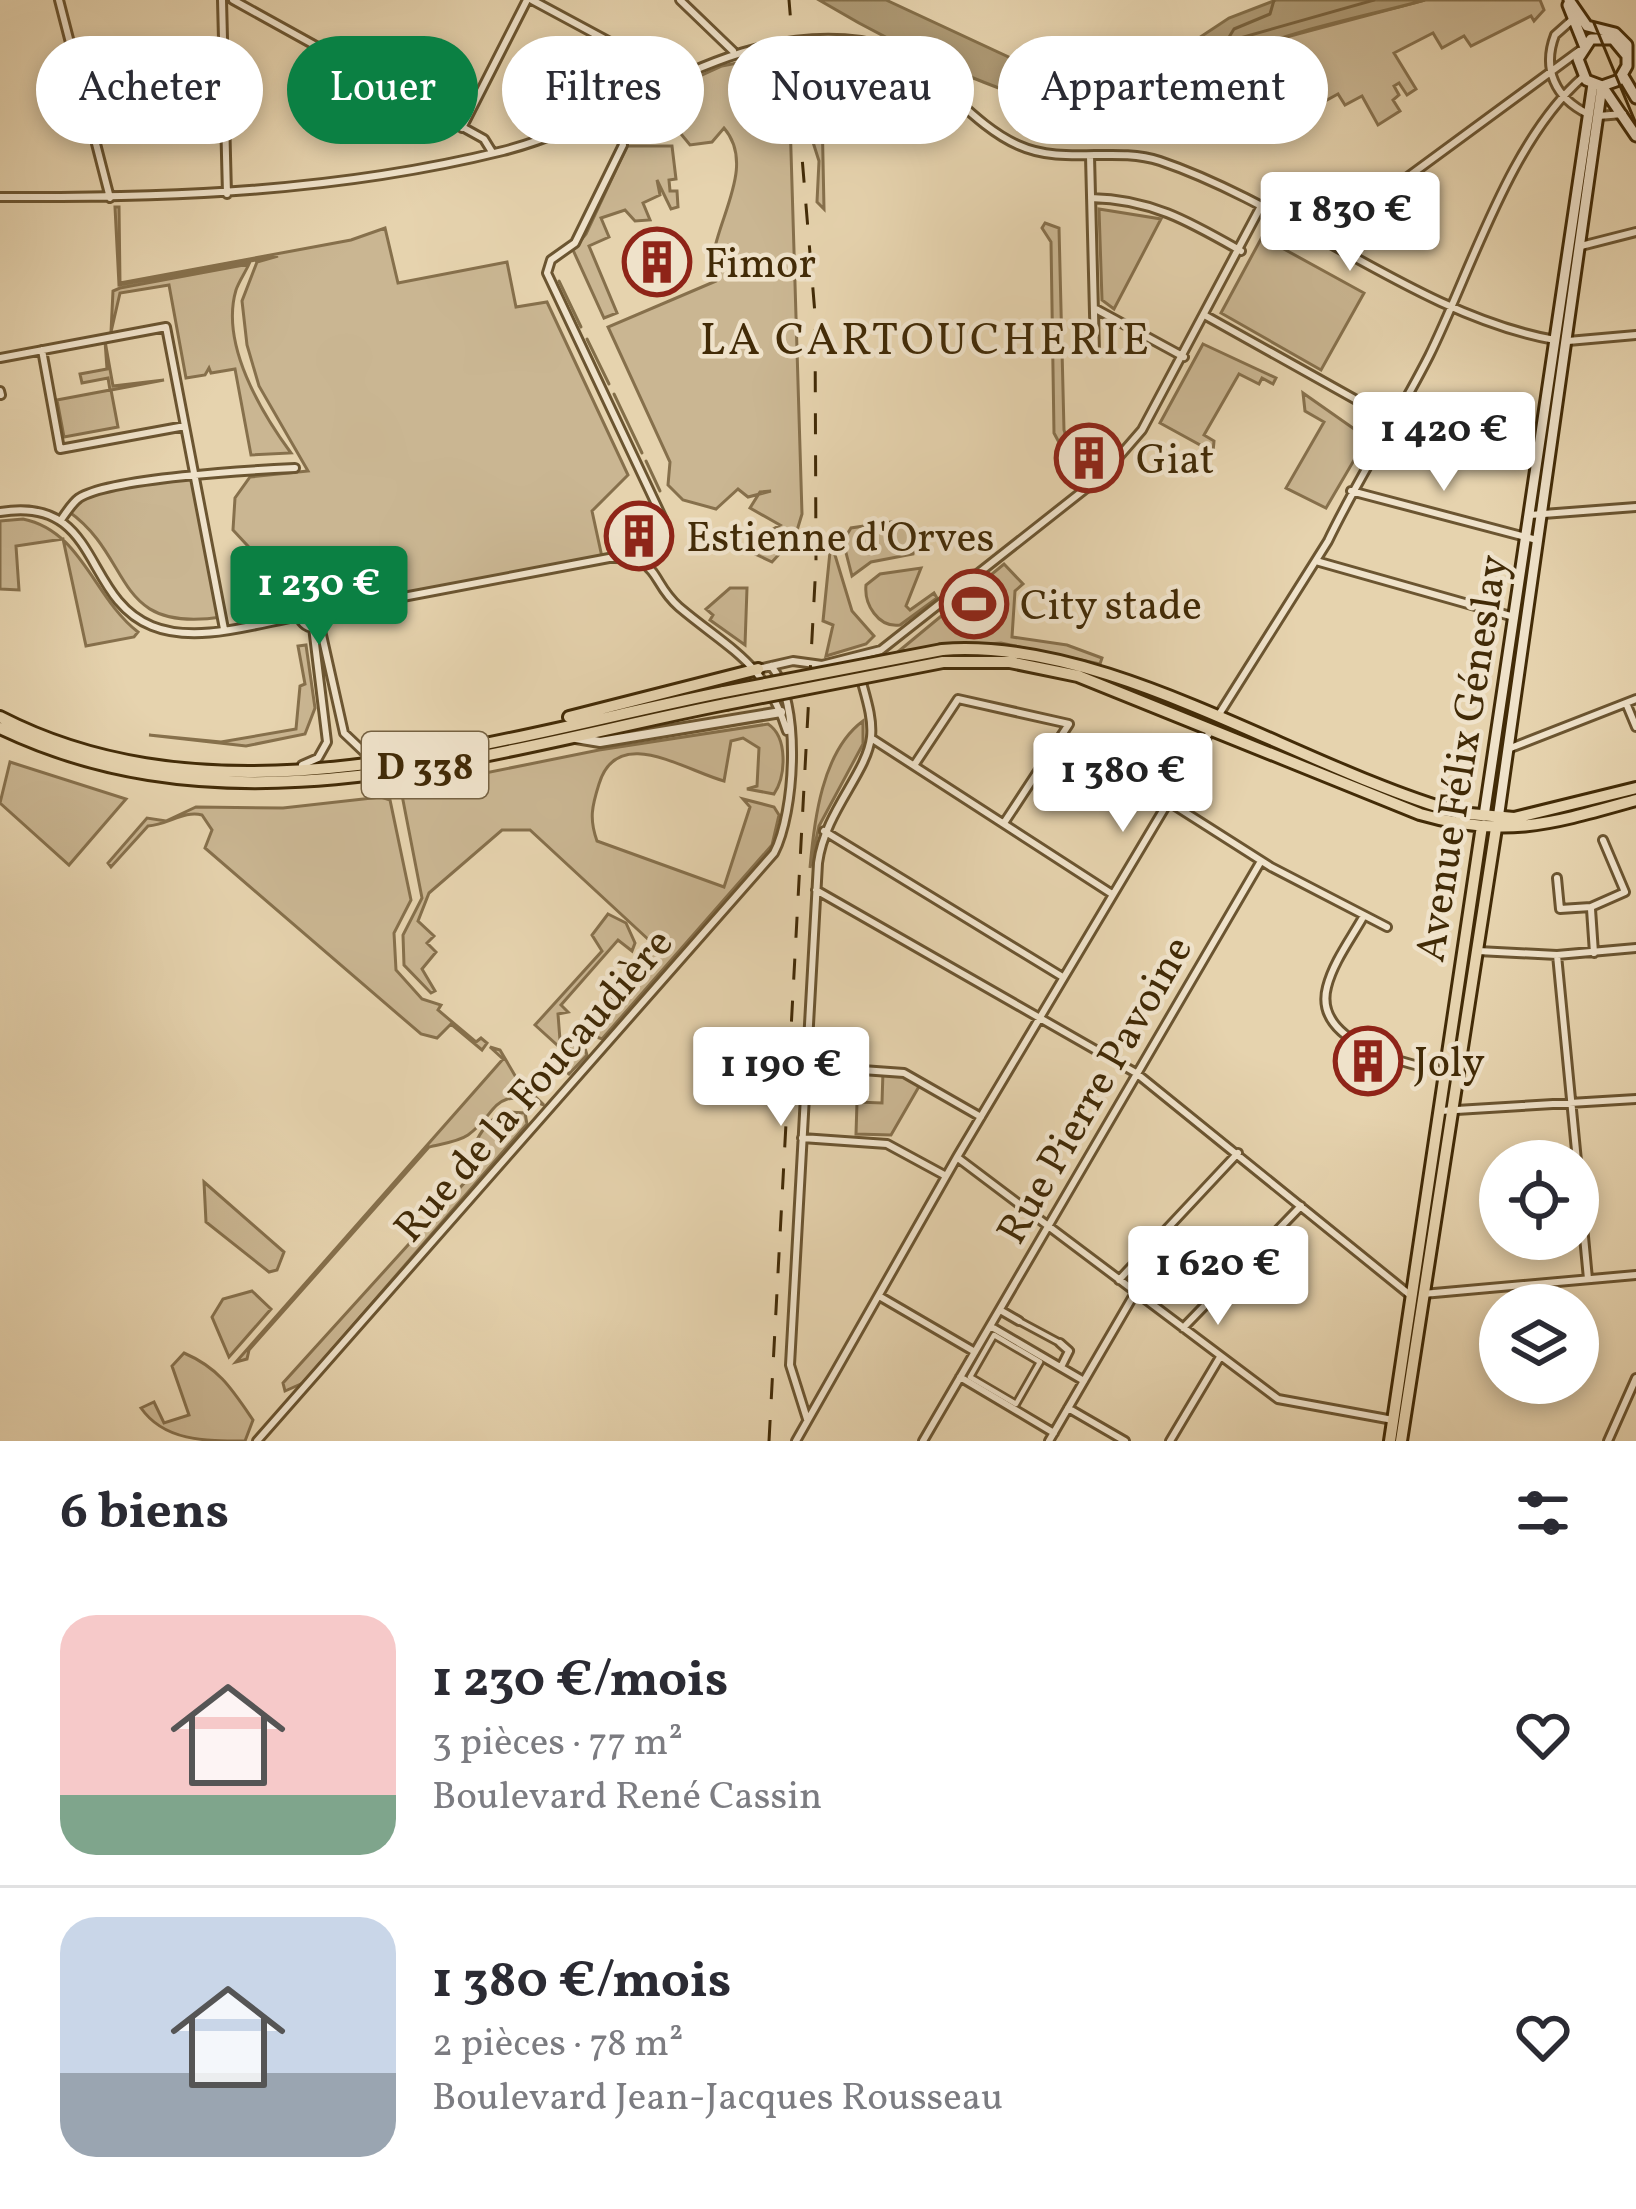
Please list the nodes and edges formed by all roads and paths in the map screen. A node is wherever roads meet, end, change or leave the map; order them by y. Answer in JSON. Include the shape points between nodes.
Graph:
{"nodes":[{"id":1,"x":59,"y":0,"type":"edge"},
{"id":2,"x":222,"y":0,"type":"edge"},
{"id":3,"x":233,"y":0,"type":"edge"},
{"id":4,"x":530,"y":0,"type":"edge"},
{"id":5,"x":680,"y":0,"type":"edge"},
{"id":6,"x":1568,"y":0,"type":"edge"},
{"id":7,"x":1573,"y":19,"type":"junction"},
{"id":8,"x":298,"y":36,"type":"edge"},
{"id":9,"x":597,"y":36,"type":"edge"},
{"id":10,"x":728,"y":46,"type":"edge"},
{"id":11,"x":1582,"y":47,"type":"junction"},
{"id":12,"x":1629,"y":67,"type":"edge"},
{"id":13,"x":1550,"y":72,"type":"junction"},
{"id":14,"x":1583,"y":77,"type":"junction"},
{"id":15,"x":1598,"y":85,"type":"junction"},
{"id":16,"x":1563,"y":98,"type":"junction"},
{"id":17,"x":1636,"y":98,"type":"edge"},
{"id":18,"x":478,"y":99,"type":"edge"},
{"id":19,"x":974,"y":113,"type":"edge"},
{"id":20,"x":1623,"y":114,"type":"junction"},
{"id":21,"x":1594,"y":116,"type":"junction"},
{"id":22,"x":478,"y":136,"type":"edge"},
{"id":23,"x":1636,"y":136,"type":"edge"},
{"id":24,"x":515,"y":144,"type":"edge"},
{"id":25,"x":623,"y":144,"type":"edge"},
{"id":26,"x":493,"y":153,"type":"junction"},
{"id":27,"x":1090,"y":156,"type":"junction"},
{"id":28,"x":0,"y":196,"type":"edge"},
{"id":29,"x":227,"y":196,"type":"junction"},
{"id":30,"x":110,"y":198,"type":"junction"},
{"id":31,"x":1091,"y":198,"type":"junction"},
{"id":32,"x":1260,"y":208,"type":"junction"},
{"id":33,"x":1636,"y":232,"type":"edge"},
{"id":34,"x":1326,"y":237,"type":"junction"},
{"id":35,"x":1575,"y":246,"type":"junction"},
{"id":36,"x":1241,"y":250,"type":"junction"},
{"id":37,"x":1453,"y":307,"type":"junction"},
{"id":38,"x":1094,"y":308,"type":"junction"},
{"id":39,"x":1206,"y":316,"type":"junction"},
{"id":40,"x":1636,"y":335,"type":"edge"},
{"id":41,"x":1561,"y":340,"type":"junction"},
{"id":42,"x":42,"y":350,"type":"junction"},
{"id":43,"x":1095,"y":352,"type":"dead end"},
{"id":44,"x":1184,"y":357,"type":"junction"},
{"id":45,"x":0,"y":358,"type":"edge"},
{"id":46,"x":1394,"y":421,"type":"junction"},
{"id":47,"x":185,"y":426,"type":"junction"},
{"id":48,"x":295,"y":468,"type":"dead end"},
{"id":49,"x":195,"y":475,"type":"junction"},
{"id":50,"x":1352,"y":491,"type":"junction"},
{"id":51,"x":1636,"y":507,"type":"edge"},
{"id":52,"x":0,"y":512,"type":"edge"},
{"id":53,"x":1535,"y":516,"type":"junction"},
{"id":54,"x":663,"y":519,"type":"dead end"},
{"id":55,"x":61,"y":520,"type":"junction"},
{"id":56,"x":1532,"y":539,"type":"junction"},
{"id":57,"x":1316,"y":561,"type":"junction"},
{"id":58,"x":329,"y":611,"type":"junction"},
{"id":59,"x":300,"y":616,"type":"junction"},
{"id":60,"x":1514,"y":617,"type":"junction"},
{"id":61,"x":316,"y":627,"type":"junction"},
{"id":62,"x":224,"y":628,"type":"junction"},
{"id":63,"x":943,"y":656,"type":"junction"},
{"id":64,"x":856,"y":658,"type":"junction"},
{"id":65,"x":799,"y":662,"type":"junction"},
{"id":66,"x":764,"y":668,"type":"junction"},
{"id":67,"x":783,"y":688,"type":"junction"},
{"id":68,"x":725,"y":698,"type":"junction"},
{"id":69,"x":788,"y":699,"type":"junction"},
{"id":70,"x":1636,"y":699,"type":"edge"},
{"id":71,"x":1626,"y":703,"type":"junction"},
{"id":72,"x":781,"y":712,"type":"junction"},
{"id":73,"x":0,"y":717,"type":"edge"},
{"id":74,"x":554,"y":724,"type":"junction"},
{"id":75,"x":1214,"y":725,"type":"junction"},
{"id":76,"x":1636,"y":727,"type":"edge"},
{"id":77,"x":0,"y":728,"type":"edge"},
{"id":78,"x":568,"y":736,"type":"junction"},
{"id":79,"x":871,"y":738,"type":"junction"},
{"id":80,"x":790,"y":740,"type":"junction"},
{"id":81,"x":1508,"y":748,"type":"junction"},
{"id":82,"x":420,"y":753,"type":"junction"},
{"id":83,"x":915,"y":764,"type":"junction"},
{"id":84,"x":252,"y":774,"type":"junction"},
{"id":85,"x":1636,"y":788,"type":"edge"},
{"id":86,"x":1636,"y":800,"type":"edge"},
{"id":87,"x":1169,"y":802,"type":"junction"},
{"id":88,"x":1004,"y":823,"type":"junction"},
{"id":89,"x":1483,"y":823,"type":"junction"},
{"id":90,"x":1497,"y":825,"type":"junction"},
{"id":91,"x":824,"y":831,"type":"junction"},
{"id":92,"x":1603,"y":840,"type":"dead end"},
{"id":93,"x":1261,"y":861,"type":"junction"},
{"id":94,"x":1557,"y":878,"type":"dead end"},
{"id":95,"x":816,"y":890,"type":"junction"},
{"id":96,"x":1112,"y":894,"type":"junction"},
{"id":97,"x":1591,"y":907,"type":"junction"},
{"id":98,"x":1362,"y":919,"type":"junction"},
{"id":99,"x":1387,"y":928,"type":"dead end"},
{"id":100,"x":1636,"y":948,"type":"edge"},
{"id":101,"x":1477,"y":951,"type":"junction"},
{"id":102,"x":1594,"y":953,"type":"junction"},
{"id":103,"x":1557,"y":955,"type":"junction"},
{"id":104,"x":1062,"y":976,"type":"junction"},
{"id":105,"x":1040,"y":1017,"type":"junction"},
{"id":106,"x":806,"y":1066,"type":"junction"},
{"id":107,"x":1136,"y":1072,"type":"junction"},
{"id":108,"x":1445,"y":1072,"type":"junction"},
{"id":109,"x":1636,"y":1099,"type":"edge"},
{"id":110,"x":1571,"y":1103,"type":"junction"},
{"id":111,"x":1446,"y":1112,"type":"junction"},
{"id":112,"x":981,"y":1117,"type":"junction"},
{"id":113,"x":802,"y":1138,"type":"junction"},
{"id":114,"x":1575,"y":1140,"type":"edge"},
{"id":115,"x":1238,"y":1153,"type":"junction"},
{"id":116,"x":957,"y":1157,"type":"junction"},
{"id":117,"x":946,"y":1176,"type":"junction"},
{"id":118,"x":1301,"y":1206,"type":"junction"},
{"id":119,"x":1048,"y":1225,"type":"junction"},
{"id":120,"x":1586,"y":1260,"type":"edge"},
{"id":121,"x":1636,"y":1275,"type":"edge"},
{"id":122,"x":1588,"y":1279,"type":"junction"},
{"id":123,"x":1119,"y":1280,"type":"junction"},
{"id":124,"x":1135,"y":1293,"type":"junction"},
{"id":125,"x":1418,"y":1294,"type":"junction"},
{"id":126,"x":878,"y":1295,"type":"junction"},
{"id":127,"x":1000,"y":1310,"type":"junction"},
{"id":128,"x":1019,"y":1321,"type":"joint"},
{"id":129,"x":990,"y":1326,"type":"junction"},
{"id":130,"x":1183,"y":1328,"type":"junction"},
{"id":131,"x":1060,"y":1343,"type":"joint"},
{"id":132,"x":975,"y":1352,"type":"junction"},
{"id":133,"x":1220,"y":1357,"type":"junction"},
{"id":134,"x":1040,"y":1362,"type":"joint"},
{"id":135,"x":1061,"y":1367,"type":"junction"},
{"id":136,"x":961,"y":1377,"type":"junction"},
{"id":137,"x":1636,"y":1378,"type":"edge"},
{"id":138,"x":1084,"y":1381,"type":"junction"},
{"id":139,"x":1068,"y":1408,"type":"junction"},
{"id":140,"x":807,"y":1419,"type":"junction"},
{"id":141,"x":1393,"y":1420,"type":"junction"},
{"id":142,"x":1052,"y":1437,"type":"edge"},
{"id":143,"x":256,"y":1441,"type":"edge"},
{"id":144,"x":796,"y":1441,"type":"edge"},
{"id":145,"x":922,"y":1441,"type":"edge"},
{"id":146,"x":1125,"y":1441,"type":"edge"},
{"id":147,"x":1170,"y":1441,"type":"edge"},
{"id":148,"x":1390,"y":1441,"type":"edge"},
{"id":149,"x":1401,"y":1441,"type":"edge"},
{"id":150,"x":1608,"y":1441,"type":"edge"}],
"edges":[{"from":1,"to":30,"type":"street"},
{"from":2,"to":29,"type":"street"},
{"from":3,"to":8,"type":"street"},
{"from":4,"to":9,"type":"street"},
{"from":4,"to":18,"type":"street"},
{"from":5,"to":10,"type":"street"},
{"from":6,"to":7,"type":"main road"},
{"from":6,"to":12,"type":"main road","via":[[1593,29],[1624,39]]},
{"from":7,"to":11,"type":"main road"},
{"from":7,"to":13,"type":"street","via":[[1556,35]]},
{"from":11,"to":12,"type":"main road","via":[[1607,37]]},
{"from":11,"to":13,"type":"street"},
{"from":11,"to":14,"type":"main road"},
{"from":12,"to":15,"type":"main road"},
{"from":12,"to":17,"type":"main road"},
{"from":13,"to":16,"type":"street"},
{"from":13,"to":34,"type":"street"},
{"from":14,"to":15,"type":"main road"},
{"from":14,"to":16,"type":"street"},
{"from":15,"to":20,"type":"main road"},
{"from":15,"to":21,"type":"main road","name":"Avenue Félix Géneslay"},
{"from":16,"to":21,"type":"street"},
{"from":16,"to":37,"type":"street","via":[[1516,170]]},
{"from":19,"to":27,"type":"street","via":[[1041,154]]},
{"from":20,"to":21,"type":"street"},
{"from":20,"to":23,"type":"main road"},
{"from":21,"to":35,"type":"main road","name":"Avenue Félix Géneslay"},
{"from":22,"to":26,"type":"street"},
{"from":24,"to":26,"type":"street"},
{"from":25,"to":54,"type":"street","via":[[575,243],[547,273]]},
{"from":26,"to":29,"type":"street"},
{"from":27,"to":31,"type":"street"},
{"from":27,"to":32,"type":"street","via":[[1162,162]]},
{"from":28,"to":30,"type":"street"},
{"from":29,"to":30,"type":"street"},
{"from":31,"to":36,"type":"street","via":[[1163,208]]},
{"from":31,"to":38,"type":"street"},
{"from":32,"to":34,"type":"street"},
{"from":32,"to":36,"type":"street"},
{"from":33,"to":35,"type":"street"},
{"from":34,"to":37,"type":"street"},
{"from":35,"to":41,"type":"main road","name":"Avenue Félix Géneslay"},
{"from":36,"to":39,"type":"street"},
{"from":37,"to":41,"type":"street"},
{"from":37,"to":46,"type":"street"},
{"from":38,"to":43,"type":"street"},
{"from":38,"to":44,"type":"street"},
{"from":39,"to":44,"type":"street"},
{"from":39,"to":46,"type":"street"},
{"from":40,"to":41,"type":"street"},
{"from":41,"to":53,"type":"main road","name":"Avenue Félix Géneslay"},
{"from":42,"to":45,"type":"street"},
{"from":42,"to":47,"type":"street","via":[[166,327]]},
{"from":42,"to":47,"type":"street","via":[[60,449]]},
{"from":44,"to":64,"type":"street","via":[[1142,430],[1103,475],[905,634]]},
{"from":46,"to":50,"type":"street"},
{"from":47,"to":49,"type":"street"},
{"from":48,"to":49,"type":"street"},
{"from":49,"to":55,"type":"street","via":[[85,495]]},
{"from":49,"to":62,"type":"street"},
{"from":50,"to":56,"type":"street"},
{"from":50,"to":57,"type":"street"},
{"from":51,"to":53,"type":"street"},
{"from":52,"to":55,"type":"street","via":[[28,509]]},
{"from":53,"to":56,"type":"main road","name":"Avenue Félix Géneslay"},
{"from":55,"to":62,"type":"street","via":[[118,602],[140,620],[175,632]]},
{"from":56,"to":60,"type":"main road","name":"Avenue Félix Géneslay"},
{"from":56,"to":81,"type":"main road","name":"Avenue Félix Géneslay"},
{"from":57,"to":60,"type":"street"},
{"from":57,"to":75,"type":"street"},
{"from":58,"to":59,"type":"street","via":[[312,598]]},
{"from":58,"to":61,"type":"street"},
{"from":58,"to":66,"type":"street","via":[[609,558],[637,560],[662,579],[676,605]]},
{"from":59,"to":61,"type":"street"},
{"from":59,"to":62,"type":"street"},
{"from":60,"to":89,"type":"main road","name":"Avenue Félix Géneslay"},
{"from":61,"to":82,"type":"street","via":[[352,745],[377,754]]},
{"from":61,"to":84,"type":"street","via":[[324,751],[307,764]]},
{"from":63,"to":68,"type":"main road","number":"D 338","bridge":true},
{"from":63,"to":75,"type":"main road","number":"D 338","via":[[1055,670]]},
{"from":63,"to":75,"type":"main road","number":"D 338","via":[[1013,649],[1058,658]]},
{"from":64,"to":65,"type":"street"},
{"from":64,"to":79,"type":"street"},
{"from":65,"to":66,"type":"street"},
{"from":65,"to":67,"type":"street","via":[[788,668]]},
{"from":66,"to":67,"type":"street","name":"Rue de la Foucaudière"},
{"from":66,"to":72,"type":"street","name":"Rue de la Foucaudière"},
{"from":66,"to":74,"type":"main road","number":"D 338"},
{"from":67,"to":69,"type":"street","name":"Rue de la Foucaudière"},
{"from":68,"to":74,"type":"main road","number":"D 338"},
{"from":68,"to":78,"type":"main road","number":"D 338"},
{"from":69,"to":72,"type":"street"},
{"from":69,"to":80,"type":"street","name":"Rue de la Foucaudière"},
{"from":70,"to":71,"type":"street"},
{"from":71,"to":76,"type":"street"},
{"from":71,"to":81,"type":"street"},
{"from":72,"to":78,"type":"street","number":"D 338","via":[[600,742]]},
{"from":72,"to":80,"type":"street","name":"Rue de la Foucaudière"},
{"from":73,"to":84,"type":"main road","number":"D 338","via":[[86,750]]},
{"from":74,"to":82,"type":"main road","number":"D 338"},
{"from":75,"to":87,"type":"street"},
{"from":75,"to":89,"type":"main road","number":"D 338"},
{"from":75,"to":89,"type":"main road","number":"D 338","via":[[1396,805]]},
{"from":77,"to":78,"type":"main road","number":"D 338","via":[[113,769],[247,785],[368,776]]},
{"from":79,"to":83,"type":"street"},
{"from":79,"to":91,"type":"street"},
{"from":80,"to":143,"type":"street","name":"Rue de la Foucaudière","via":[[785,826],[774,853]]},
{"from":81,"to":90,"type":"main road","name":"Avenue Félix Géneslay"},
{"from":82,"to":84,"type":"main road","number":"D 338","via":[[342,769]]},
{"from":83,"to":88,"type":"street"},
{"from":83,"to":88,"type":"street","via":[[958,699],[1069,724]]},
{"from":85,"to":90,"type":"main road"},
{"from":86,"to":90,"type":"main road","via":[[1544,825]]},
{"from":87,"to":93,"type":"street"},
{"from":87,"to":96,"type":"street"},
{"from":88,"to":96,"type":"street"},
{"from":89,"to":90,"type":"main road"},
{"from":89,"to":108,"type":"main road","name":"Avenue Félix Géneslay"},
{"from":90,"to":101,"type":"main road","name":"Avenue Félix Géneslay"},
{"from":91,"to":95,"type":"street"},
{"from":91,"to":104,"type":"street"},
{"from":92,"to":97,"type":"street","via":[[1625,892]]},
{"from":93,"to":98,"type":"street"},
{"from":93,"to":107,"type":"street","name":"Rue Pierre Pavoine"},
{"from":94,"to":97,"type":"street","via":[[1560,909]]},
{"from":95,"to":105,"type":"street"},
{"from":95,"to":106,"type":"street"},
{"from":96,"to":104,"type":"street"},
{"from":97,"to":102,"type":"street"},
{"from":98,"to":99,"type":"street"},
{"from":98,"to":108,"type":"street","via":[[1327,983],[1328,1015],[1349,1040]]},
{"from":100,"to":102,"type":"street"},
{"from":101,"to":103,"type":"street"},
{"from":101,"to":111,"type":"main road","name":"Avenue Félix Géneslay"},
{"from":102,"to":103,"type":"street"},
{"from":103,"to":110,"type":"street"},
{"from":104,"to":105,"type":"street"},
{"from":105,"to":107,"type":"street"},
{"from":105,"to":112,"type":"street"},
{"from":106,"to":112,"type":"street","via":[[904,1073]]},
{"from":106,"to":113,"type":"street"},
{"from":107,"to":115,"type":"street"},
{"from":107,"to":119,"type":"street","name":"Rue Pierre Pavoine"},
{"from":108,"to":111,"type":"main road","name":"Avenue Félix Géneslay"},
{"from":109,"to":110,"type":"street"},
{"from":110,"to":111,"type":"street"},
{"from":110,"to":114,"type":"street"},
{"from":111,"to":125,"type":"main road","name":"Avenue Félix Géneslay"},
{"from":112,"to":116,"type":"street"},
{"from":113,"to":117,"type":"street","via":[[887,1144]]},
{"from":113,"to":140,"type":"street","via":[[790,1365]]},
{"from":115,"to":118,"type":"street"},
{"from":115,"to":123,"type":"street"},
{"from":116,"to":117,"type":"street"},
{"from":116,"to":119,"type":"street"},
{"from":117,"to":126,"type":"street"},
{"from":118,"to":125,"type":"street"},
{"from":118,"to":130,"type":"street"},
{"from":119,"to":123,"type":"street"},
{"from":119,"to":127,"type":"street","name":"Rue Pierre Pavoine"},
{"from":120,"to":122,"type":"street"},
{"from":121,"to":122,"type":"street"},
{"from":122,"to":125,"type":"street"},
{"from":123,"to":124,"type":"street"},
{"from":124,"to":130,"type":"street"},
{"from":124,"to":138,"type":"street"},
{"from":125,"to":141,"type":"main road","name":"Avenue Félix Géneslay"},
{"from":125,"to":149,"type":"main road","name":"Avenue Félix Géneslay"},
{"from":126,"to":132,"type":"street"},
{"from":126,"to":140,"type":"street"},
{"from":127,"to":128,"type":"street"},
{"from":127,"to":129,"type":"street","name":"Rue Pierre Pavoine"},
{"from":128,"to":131,"type":"street"},
{"from":129,"to":132,"type":"street","name":"Rue Pierre Pavoine"},
{"from":129,"to":135,"type":"street"},
{"from":130,"to":133,"type":"street"},
{"from":131,"to":135,"type":"street","via":[[1069,1351]]},
{"from":132,"to":136,"type":"street","name":"Rue Pierre Pavoine"},
{"from":133,"to":141,"type":"street","via":[[1278,1400]]},
{"from":133,"to":147,"type":"street"},
{"from":134,"to":134,"type":"street","via":[[994,1335],[969,1375],[1016,1404]]},
{"from":135,"to":138,"type":"street"},
{"from":136,"to":142,"type":"street"},
{"from":136,"to":145,"type":"street","name":"Rue Pierre Pavoine"},
{"from":137,"to":150,"type":"street"},
{"from":138,"to":139,"type":"street"},
{"from":139,"to":142,"type":"street"},
{"from":139,"to":146,"type":"street"},
{"from":140,"to":144,"type":"street"},
{"from":141,"to":148,"type":"main road","name":"Avenue Félix Géneslay"}]}
